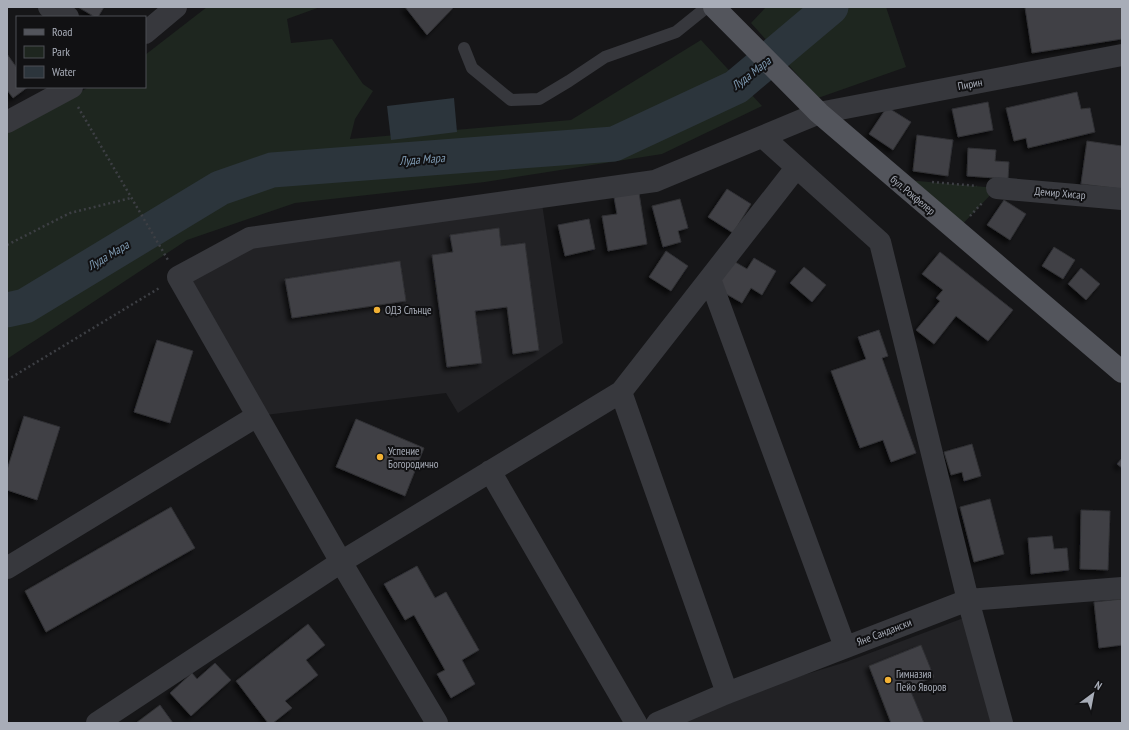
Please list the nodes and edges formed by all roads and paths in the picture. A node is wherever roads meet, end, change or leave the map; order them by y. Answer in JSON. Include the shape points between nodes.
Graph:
{"nodes":[{"id":1,"x":50,"y":7,"type":"edge"},
{"id":2,"x":176,"y":7,"type":"edge"},
{"id":3,"x":707,"y":7,"type":"edge"},
{"id":4,"x":714,"y":7,"type":"edge"},
{"id":5,"x":66,"y":16,"type":"edge"},
{"id":6,"x":146,"y":32,"type":"edge"},
{"id":7,"x":464,"y":48,"type":"dead end"},
{"id":8,"x":1122,"y":55,"type":"edge"},
{"id":9,"x":70,"y":88,"type":"edge"},
{"id":10,"x":819,"y":114,"type":"junction"},
{"id":11,"x":7,"y":122,"type":"edge"},
{"id":12,"x":763,"y":137,"type":"junction"},
{"id":13,"x":796,"y":168,"type":"junction"},
{"id":14,"x":926,"y":181,"type":"dead end"},
{"id":15,"x":997,"y":188,"type":"junction"},
{"id":16,"x":131,"y":198,"type":"junction"},
{"id":17,"x":1122,"y":199,"type":"edge"},
{"id":18,"x":956,"y":231,"type":"junction"},
{"id":19,"x":158,"y":244,"type":"dead end"},
{"id":20,"x":7,"y":245,"type":"edge"},
{"id":21,"x":178,"y":277,"type":"junction"},
{"id":22,"x":710,"y":279,"type":"junction"},
{"id":23,"x":1122,"y":372,"type":"edge"},
{"id":24,"x":7,"y":380,"type":"edge"},
{"id":25,"x":622,"y":392,"type":"junction"},
{"id":26,"x":257,"y":416,"type":"junction"},
{"id":27,"x":490,"y":471,"type":"junction"},
{"id":28,"x":341,"y":562,"type":"junction"},
{"id":29,"x":7,"y":568,"type":"edge"},
{"id":30,"x":1122,"y":588,"type":"edge"},
{"id":31,"x":968,"y":600,"type":"junction"},
{"id":32,"x":845,"y":647,"type":"junction"},
{"id":33,"x":727,"y":693,"type":"junction"},
{"id":34,"x":97,"y":723,"type":"edge"},
{"id":35,"x":437,"y":723,"type":"edge"},
{"id":36,"x":636,"y":723,"type":"edge"},
{"id":37,"x":657,"y":723,"type":"edge"},
{"id":38,"x":1002,"y":723,"type":"edge"}],
"edges":[{"from":1,"to":5,"type":"street"},
{"from":2,"to":6,"type":"street"},
{"from":3,"to":7,"type":"lane","via":[[676,32],[604,57],[538,99],[511,100],[472,68]]},
{"from":4,"to":10,"type":"main road","name":"бул. Рокфелер"},
{"from":8,"to":10,"type":"street","name":"Пирин"},
{"from":9,"to":11,"type":"street"},
{"from":9,"to":16,"type":"path"},
{"from":10,"to":12,"type":"street","name":"Пирин"},
{"from":10,"to":18,"type":"main road","name":"бул. Рокфелер"},
{"from":12,"to":13,"type":"street"},
{"from":12,"to":21,"type":"street","name":"Пирин","via":[[655,181],[250,238]]},
{"from":13,"to":22,"type":"street"},
{"from":13,"to":31,"type":"street","via":[[880,242]]},
{"from":14,"to":15,"type":"path"},
{"from":15,"to":17,"type":"street","name":"Демир Хисар"},
{"from":15,"to":18,"type":"path"},
{"from":16,"to":19,"type":"path"},
{"from":16,"to":20,"type":"path","via":[[70,213]]},
{"from":18,"to":23,"type":"main road","name":"бул. Рокфелер"},
{"from":21,"to":24,"type":"path"},
{"from":21,"to":26,"type":"street"},
{"from":22,"to":25,"type":"street"},
{"from":22,"to":32,"type":"street"},
{"from":25,"to":27,"type":"street"},
{"from":25,"to":33,"type":"street"},
{"from":26,"to":28,"type":"street"},
{"from":26,"to":29,"type":"street"},
{"from":27,"to":28,"type":"street"},
{"from":27,"to":36,"type":"street"},
{"from":28,"to":34,"type":"street"},
{"from":28,"to":35,"type":"street"},
{"from":30,"to":31,"type":"street","name":"Яне Сандански"},
{"from":31,"to":32,"type":"street","name":"Яне Сандански"},
{"from":31,"to":38,"type":"street"},
{"from":32,"to":33,"type":"street","name":"Яне Сандански"},
{"from":33,"to":37,"type":"street","name":"Яне Сандански"}]}
